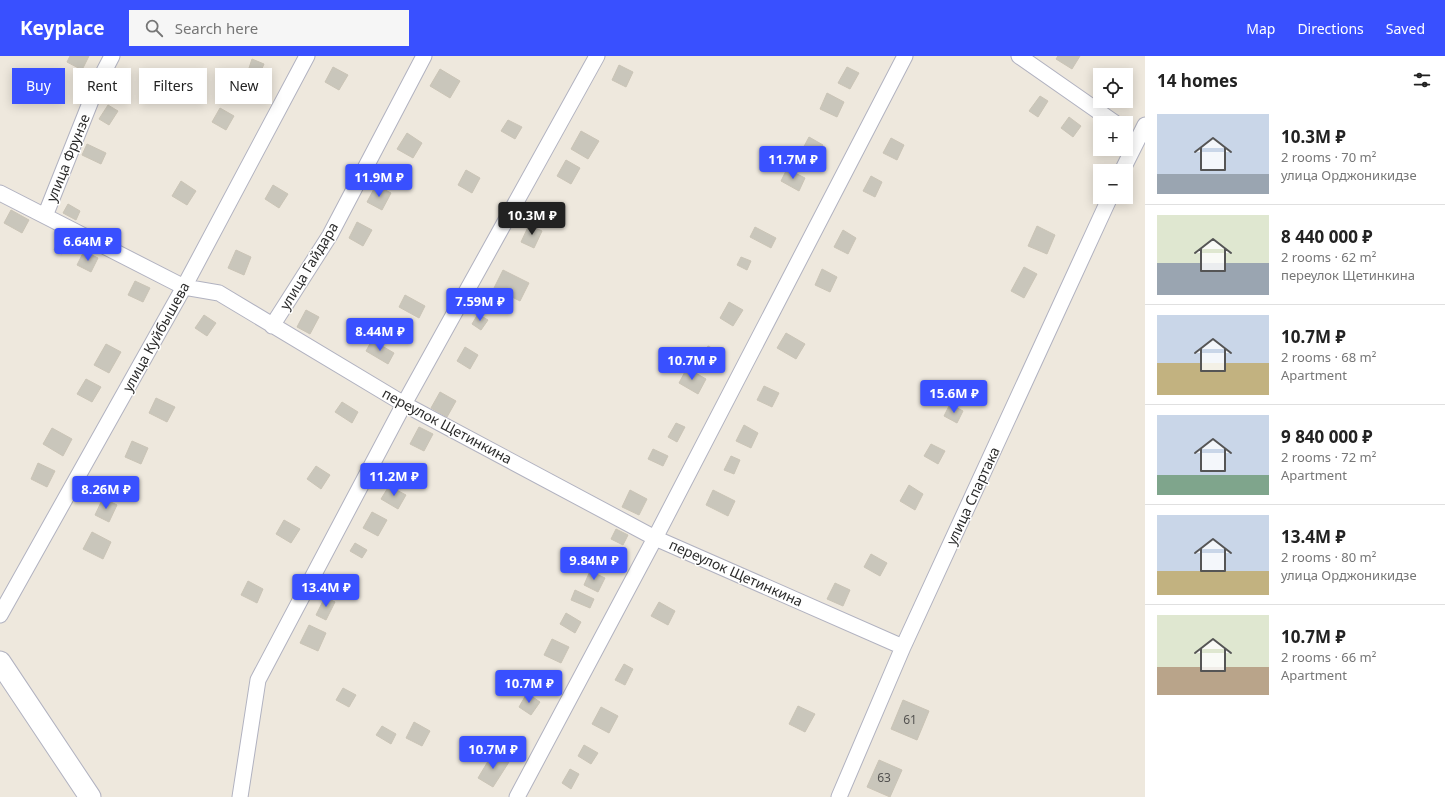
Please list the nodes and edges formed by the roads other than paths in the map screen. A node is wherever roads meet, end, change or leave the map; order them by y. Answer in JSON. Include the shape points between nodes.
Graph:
{"nodes":[{"id":1,"x":112,"y":56,"type":"edge"},
{"id":2,"x":307,"y":56,"type":"edge"},
{"id":3,"x":424,"y":56,"type":"edge"},
{"id":4,"x":598,"y":56,"type":"edge"},
{"id":5,"x":905,"y":56,"type":"edge"},
{"id":6,"x":1019,"y":56,"type":"edge"},
{"id":7,"x":1105,"y":116,"type":"edge"},
{"id":8,"x":1145,"y":125,"type":"edge"},
{"id":9,"x":1136,"y":137,"type":"edge"},
{"id":10,"x":1125,"y":164,"type":"edge"},
{"id":11,"x":0,"y":193,"type":"edge"},
{"id":12,"x":1107,"y":204,"type":"edge"},
{"id":13,"x":45,"y":216,"type":"junction"},
{"id":14,"x":184,"y":287,"type":"junction"},
{"id":15,"x":272,"y":326,"type":"junction"},
{"id":16,"x":404,"y":404,"type":"junction"},
{"id":17,"x":655,"y":538,"type":"junction"},
{"id":18,"x":0,"y":615,"type":"edge"},
{"id":19,"x":903,"y":646,"type":"junction"},
{"id":20,"x":0,"y":662,"type":"edge"},
{"id":21,"x":90,"y":797,"type":"edge"},
{"id":22,"x":240,"y":797,"type":"edge"},
{"id":23,"x":517,"y":797,"type":"edge"},
{"id":24,"x":839,"y":797,"type":"edge"}],
"edges":[{"from":1,"to":13,"type":"street","name":"улица Фрунзе","via":[[98,82]]},
{"from":2,"to":14,"type":"street","name":"улица Куйбышева"},
{"from":3,"to":15,"type":"street","name":"улица Гайдара","via":[[330,234]]},
{"from":4,"to":16,"type":"street"},
{"from":5,"to":17,"type":"street"},
{"from":6,"to":7,"type":"street"},
{"from":8,"to":9,"type":"street"},
{"from":9,"to":10,"type":"street"},
{"from":11,"to":13,"type":"street","name":"переулок Щетинкина"},
{"from":12,"to":19,"type":"street","name":"улица Спартака"},
{"from":13,"to":14,"type":"street","name":"переулок Щетинкина"},
{"from":14,"to":15,"type":"street","name":"переулок Щетинкина","via":[[220,293]]},
{"from":14,"to":18,"type":"street","name":"улица Куйбышева"},
{"from":15,"to":16,"type":"street","name":"переулок Щетинкина"},
{"from":16,"to":17,"type":"street","name":"переулок Щетинкина"},
{"from":16,"to":22,"type":"street","via":[[258,680]]},
{"from":17,"to":19,"type":"street","name":"переулок Щетинкина"},
{"from":17,"to":23,"type":"street"},
{"from":19,"to":24,"type":"street","name":"улица Спартака"},
{"from":20,"to":21,"type":"street"}]}
